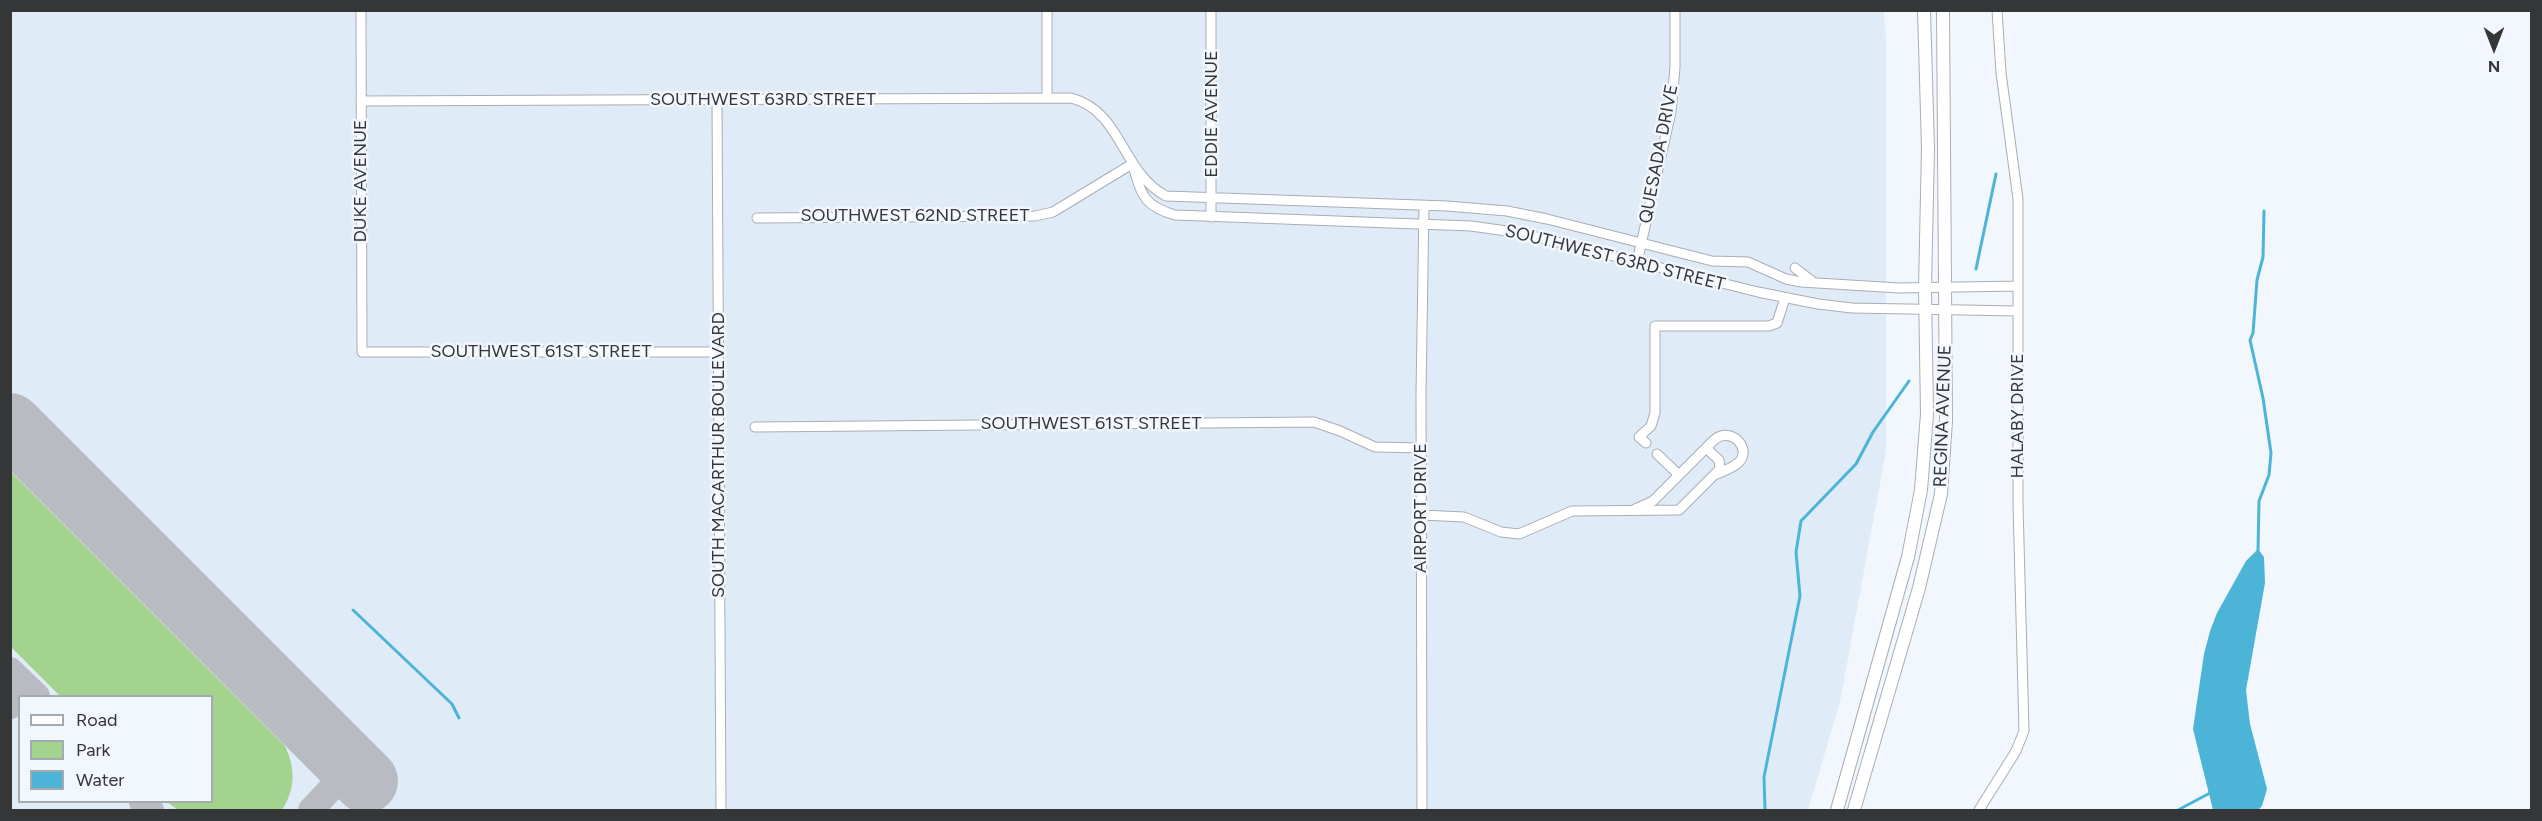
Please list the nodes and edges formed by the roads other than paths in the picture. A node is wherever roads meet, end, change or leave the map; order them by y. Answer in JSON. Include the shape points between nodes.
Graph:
{"nodes":[{"id":1,"x":361,"y":10,"type":"edge"},
{"id":2,"x":1047,"y":10,"type":"edge"},
{"id":3,"x":1211,"y":10,"type":"edge"},
{"id":4,"x":1675,"y":10,"type":"edge"},
{"id":5,"x":1924,"y":10,"type":"edge"},
{"id":6,"x":1943,"y":10,"type":"edge"},
{"id":7,"x":1997,"y":10,"type":"edge"},
{"id":8,"x":1047,"y":98,"type":"junction"},
{"id":9,"x":717,"y":100,"type":"junction"},
{"id":10,"x":361,"y":101,"type":"junction"},
{"id":11,"x":1132,"y":164,"type":"junction"},
{"id":12,"x":1212,"y":199,"type":"junction"},
{"id":13,"x":1424,"y":206,"type":"junction"},
{"id":14,"x":1211,"y":217,"type":"junction"},
{"id":15,"x":757,"y":218,"type":"dead end"},
{"id":16,"x":1424,"y":224,"type":"junction"},
{"id":17,"x":1641,"y":242,"type":"junction"},
{"id":18,"x":1637,"y":262,"type":"junction"},
{"id":19,"x":1794,"y":268,"type":"dead end"},
{"id":20,"x":1826,"y":285,"type":"junction"},
{"id":21,"x":1946,"y":286,"type":"junction"},
{"id":22,"x":2018,"y":286,"type":"junction"},
{"id":23,"x":1925,"y":288,"type":"junction"},
{"id":24,"x":1785,"y":298,"type":"junction"},
{"id":25,"x":1926,"y":309,"type":"junction"},
{"id":26,"x":1946,"y":311,"type":"junction"},
{"id":27,"x":2018,"y":311,"type":"junction"},
{"id":28,"x":362,"y":352,"type":"joint"},
{"id":29,"x":719,"y":352,"type":"junction"},
{"id":30,"x":755,"y":427,"type":"dead end"},
{"id":31,"x":1642,"y":440,"type":"dead end"},
{"id":32,"x":1421,"y":448,"type":"junction"},
{"id":33,"x":1706,"y":448,"type":"junction"},
{"id":34,"x":1657,"y":454,"type":"dead end"},
{"id":35,"x":1717,"y":474,"type":"junction"},
{"id":36,"x":1679,"y":475,"type":"junction"},
{"id":37,"x":1630,"y":511,"type":"junction"},
{"id":38,"x":1421,"y":515,"type":"junction"},
{"id":39,"x":721,"y":810,"type":"edge"},
{"id":40,"x":1422,"y":810,"type":"edge"},
{"id":41,"x":1837,"y":810,"type":"edge"},
{"id":42,"x":1854,"y":810,"type":"edge"},
{"id":43,"x":1979,"y":810,"type":"edge"}],
"edges":[{"from":1,"to":10,"type":"street","name":"DUKE AVENUE"},
{"from":2,"to":8,"type":"street"},
{"from":3,"to":12,"type":"street","name":"EDDIE AVENUE"},
{"from":4,"to":17,"type":"street","name":"QUESADA DRIVE","via":[[1671,112]]},
{"from":5,"to":23,"type":"main road","name":"REGINA AVENUE","via":[[1928,148]]},
{"from":6,"to":21,"type":"main road","name":"REGINA AVENUE"},
{"from":7,"to":22,"type":"street","name":"HALABY DRIVE","via":[[2018,200]]},
{"from":8,"to":9,"type":"street","name":"SOUTHWEST 63RD STREET"},
{"from":8,"to":11,"type":"street","name":"SOUTHWEST 63RD STREET","via":[[1071,98],[1096,109]]},
{"from":9,"to":10,"type":"street","name":"SOUTHWEST 63RD STREET"},
{"from":9,"to":29,"type":"street","name":"SOUTH MACARTHUR BOULEVARD"},
{"from":10,"to":28,"type":"street","name":"DUKE AVENUE"},
{"from":11,"to":12,"type":"street","name":"SOUTHWEST 63RD STREET","via":[[1153,189],[1166,196]]},
{"from":11,"to":14,"type":"street","name":"SOUTHWEST 63RD STREET","via":[[1146,201],[1160,211]]},
{"from":11,"to":15,"type":"street","name":"SOUTHWEST 62ND STREET","via":[[1053,212],[1035,216]]},
{"from":12,"to":13,"type":"street","name":"SOUTHWEST 63RD STREET"},
{"from":12,"to":14,"type":"street","name":"EDDIE AVENUE"},
{"from":13,"to":16,"type":"street","name":"AIRPORT DRIVE"},
{"from":13,"to":17,"type":"street","name":"SOUTHWEST 63RD STREET","via":[[1507,211]]},
{"from":14,"to":16,"type":"street","name":"SOUTHWEST 63RD STREET"},
{"from":16,"to":18,"type":"street","name":"SOUTHWEST 63RD STREET","via":[[1521,232]]},
{"from":16,"to":32,"type":"street","name":"AIRPORT DRIVE"},
{"from":17,"to":18,"type":"street","name":"QUESADA DRIVE"},
{"from":17,"to":20,"type":"street","name":"SOUTHWEST 63RD STREET","via":[[1712,261],[1748,262],[1786,279]]},
{"from":18,"to":24,"type":"street","name":"SOUTHWEST 63RD STREET"},
{"from":19,"to":20,"type":"street","via":[[1810,280]]},
{"from":20,"to":23,"type":"street","name":"SOUTHWEST 63RD STREET"},
{"from":21,"to":22,"type":"street","name":"SOUTHWEST 63RD STREET"},
{"from":21,"to":23,"type":"street","name":"SOUTHWEST 63RD STREET"},
{"from":21,"to":26,"type":"main road","name":"REGINA AVENUE"},
{"from":22,"to":27,"type":"street","name":"HALABY DRIVE"},
{"from":23,"to":25,"type":"main road","name":"REGINA AVENUE"},
{"from":24,"to":25,"type":"street","name":"SOUTHWEST 63RD STREET","via":[[1852,308]]},
{"from":24,"to":31,"type":"street","via":[[1777,323],[1769,327],[1655,327],[1654,420]]},
{"from":25,"to":26,"type":"street","name":"SOUTHWEST 63RD STREET"},
{"from":25,"to":41,"type":"main road","name":"REGINA AVENUE","via":[[1927,414],[1921,490],[1908,557]]},
{"from":26,"to":27,"type":"street","name":"SOUTHWEST 63RD STREET"},
{"from":26,"to":42,"type":"main road","name":"REGINA AVENUE","via":[[1946,421],[1941,494],[1919,588]]},
{"from":27,"to":43,"type":"street","name":"HALABY DRIVE","via":[[2024,731]]},
{"from":28,"to":29,"type":"street","name":"SOUTHWEST 61ST STREET"},
{"from":29,"to":39,"type":"street","name":"SOUTH MACARTHUR BOULEVARD"},
{"from":30,"to":32,"type":"street","name":"SOUTHWEST 61ST STREET","via":[[1314,422],[1375,447]]},
{"from":32,"to":38,"type":"street","name":"AIRPORT DRIVE"},
{"from":33,"to":35,"type":"street","via":[[1719,460]]},
{"from":33,"to":35,"type":"street","via":[[1726,434],[1742,447],[1739,463]]},
{"from":33,"to":36,"type":"street"},
{"from":34,"to":36,"type":"street"},
{"from":35,"to":37,"type":"street","via":[[1679,510]]},
{"from":36,"to":37,"type":"street","via":[[1653,501]]},
{"from":37,"to":38,"type":"street","via":[[1572,511],[1519,534],[1501,532],[1464,517]]},
{"from":38,"to":40,"type":"street","name":"AIRPORT DRIVE"}]}
